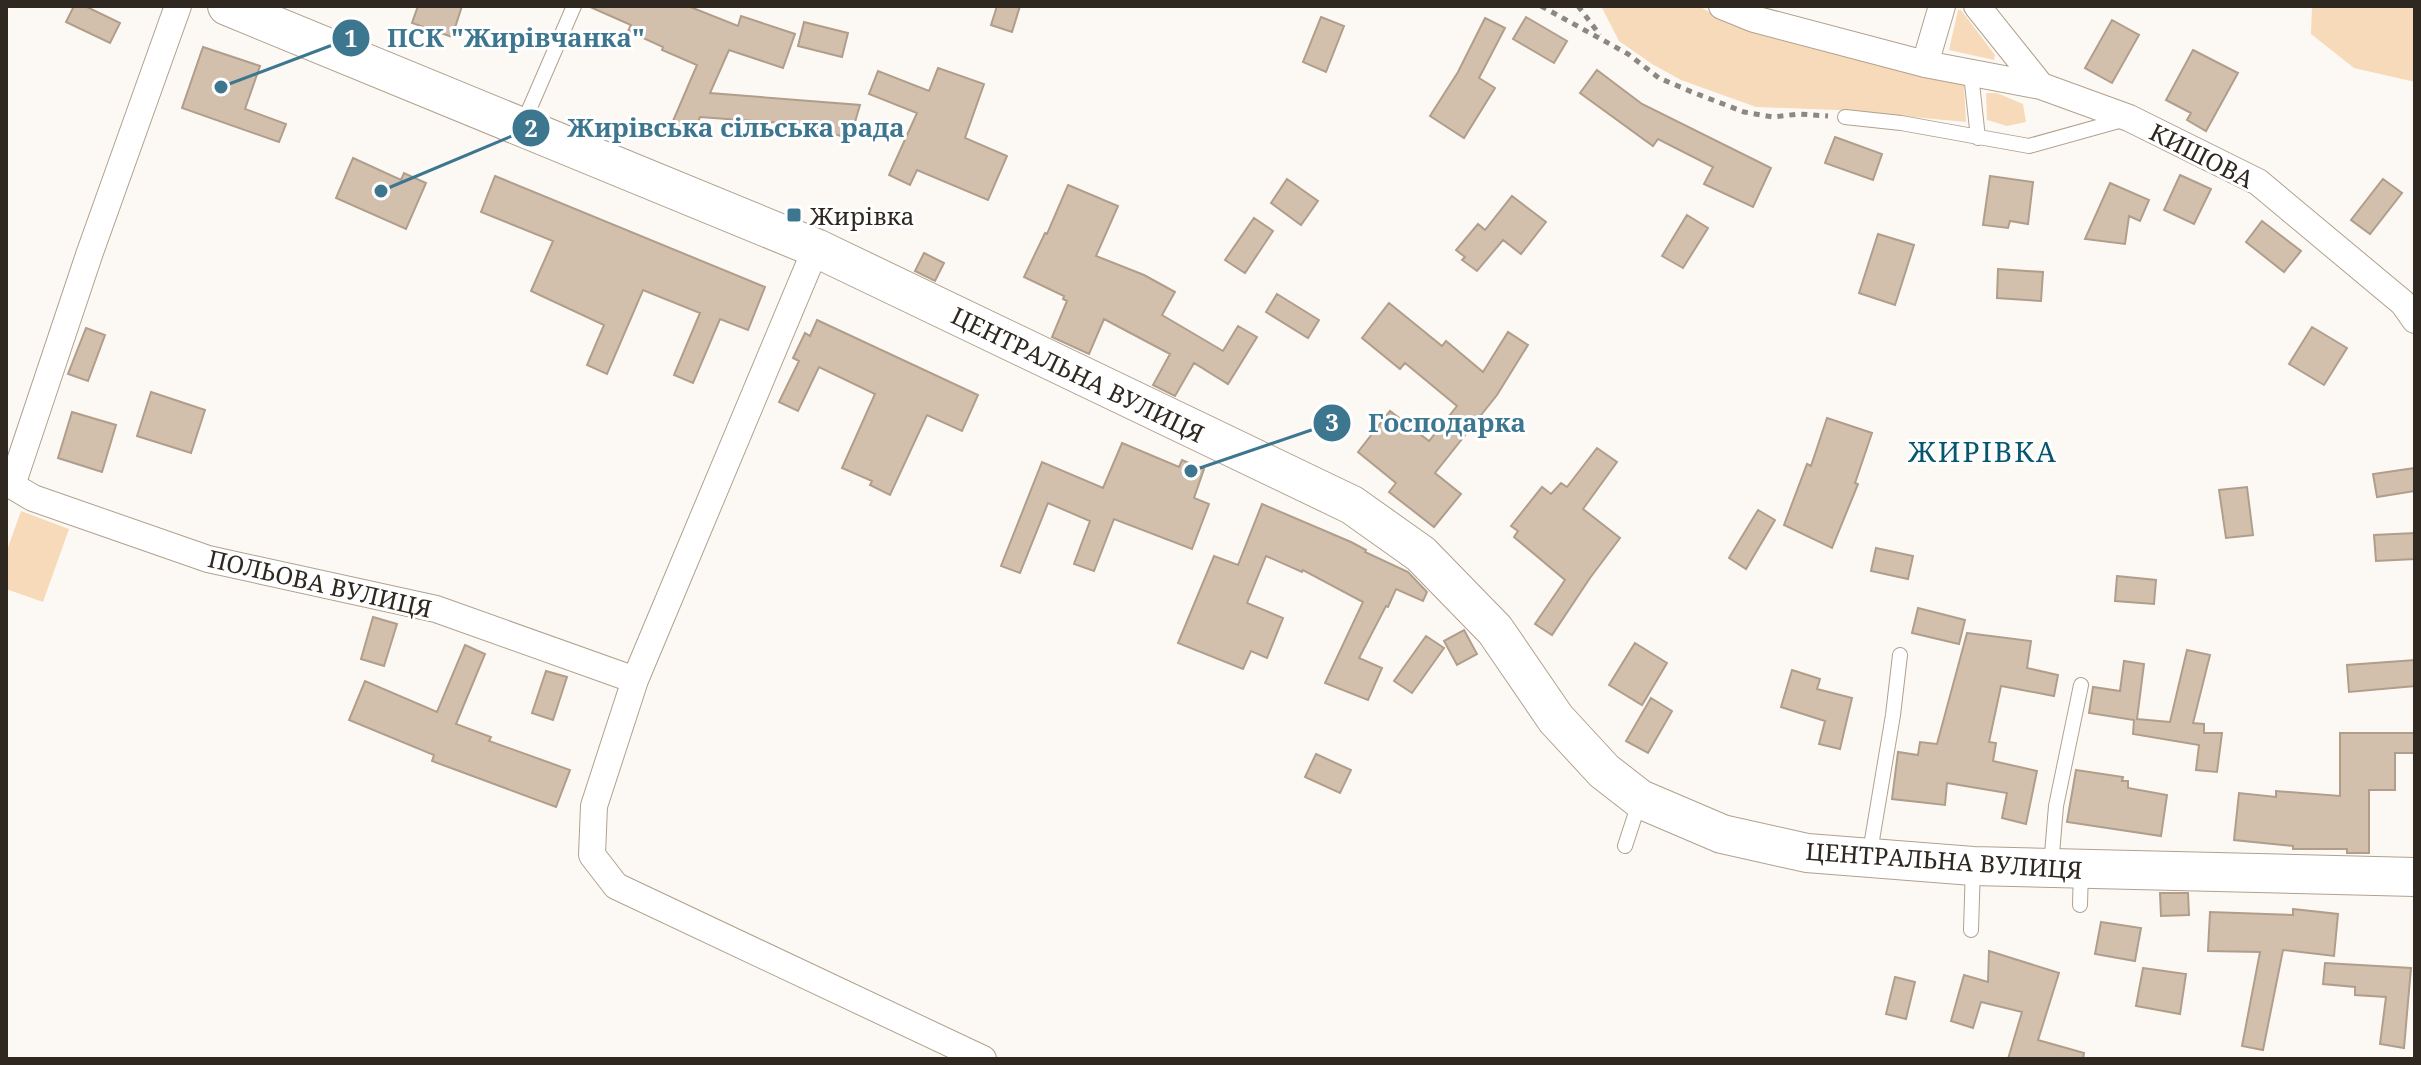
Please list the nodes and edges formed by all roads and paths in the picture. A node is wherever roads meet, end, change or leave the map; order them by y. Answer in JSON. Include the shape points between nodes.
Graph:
{"nodes":[{"id":1,"x":178,"y":6,"type":"edge"},
{"id":2,"x":227,"y":6,"type":"edge"},
{"id":3,"x":574,"y":6,"type":"edge"},
{"id":4,"x":1541,"y":6,"type":"edge"},
{"id":5,"x":1578,"y":6,"type":"edge"},
{"id":6,"x":1722,"y":6,"type":"edge"},
{"id":7,"x":1942,"y":6,"type":"edge"},
{"id":8,"x":1977,"y":6,"type":"edge"},
{"id":9,"x":1602,"y":39,"type":"junction"},
{"id":10,"x":1925,"y":64,"type":"junction"},
{"id":11,"x":1971,"y":74,"type":"junction"},
{"id":12,"x":2041,"y":86,"type":"junction"},
{"id":13,"x":1845,"y":117,"type":"joint"},
{"id":14,"x":2129,"y":118,"type":"junction"},
{"id":15,"x":522,"y":126,"type":"junction"},
{"id":16,"x":1978,"y":138,"type":"junction"},
{"id":17,"x":816,"y":248,"type":"junction"},
{"id":18,"x":2415,"y":320,"type":"edge"},
{"id":19,"x":9,"y":483,"type":"edge"},
{"id":20,"x":1900,"y":655,"type":"dead end"},
{"id":21,"x":635,"y":680,"type":"junction"},
{"id":22,"x":2081,"y":685,"type":"dead end"},
{"id":23,"x":1640,"y":799,"type":"junction"},
{"id":24,"x":1625,"y":846,"type":"dead end"},
{"id":25,"x":1868,"y":858,"type":"junction"},
{"id":26,"x":1973,"y":866,"type":"junction"},
{"id":27,"x":2415,"y":877,"type":"edge"},
{"id":28,"x":2071,"y":881,"type":"junction"},
{"id":29,"x":1971,"y":930,"type":"dead end"},
{"id":30,"x":983,"y":1059,"type":"edge"}],
"edges":[{"from":1,"to":19,"type":"street"},
{"from":2,"to":15,"type":"street","name":"ЦЕНТРАЛЬНА ВУЛИЦЯ"},
{"from":3,"to":15,"type":"lane"},
{"from":4,"to":9,"type":"path"},
{"from":5,"to":9,"type":"path"},
{"from":6,"to":10,"type":"street","name":"КИШОВА"},
{"from":7,"to":10,"type":"street"},
{"from":8,"to":12,"type":"street"},
{"from":9,"to":13,"type":"path","via":[[1659,78],[1744,112],[1783,118]]},
{"from":10,"to":11,"type":"street","name":"КИШОВА"},
{"from":11,"to":12,"type":"street","name":"КИШОВА"},
{"from":11,"to":16,"type":"lane"},
{"from":12,"to":14,"type":"street","name":"КИШОВА"},
{"from":13,"to":16,"type":"lane"},
{"from":14,"to":16,"type":"lane","via":[[2029,146]]},
{"from":14,"to":18,"type":"street","name":"КИШОВА","via":[[2258,182],[2403,303]]},
{"from":15,"to":17,"type":"street","name":"ЦЕНТРАЛЬНА ВУЛИЦЯ"},
{"from":17,"to":21,"type":"street"},
{"from":17,"to":23,"type":"street","name":"ЦЕНТРАЛЬНА ВУЛИЦЯ","via":[[1352,505],[1421,554],[1495,630],[1556,719],[1604,771]]},
{"from":19,"to":21,"type":"street","name":"ПОЛЬОВА ВУЛИЦЯ","via":[[33,498],[208,559],[436,609]]},
{"from":20,"to":25,"type":"lane"},
{"from":21,"to":30,"type":"street","via":[[594,806],[592,855],[616,886]]},
{"from":22,"to":28,"type":"lane","via":[[2056,806]]},
{"from":23,"to":24,"type":"lane"},
{"from":23,"to":25,"type":"street","name":"ЦЕНТРАЛЬНА ВУЛИЦЯ","via":[[1722,834],[1807,853]]},
{"from":25,"to":26,"type":"street","name":"ЦЕНТРАЛЬНА ВУЛИЦЯ"},
{"from":26,"to":28,"type":"street","name":"ЦЕНТРАЛЬНА ВУЛИЦЯ"},
{"from":26,"to":29,"type":"lane"},
{"from":27,"to":28,"type":"street","name":"ЦЕНТРАЛЬНА ВУЛИЦЯ"}]}
